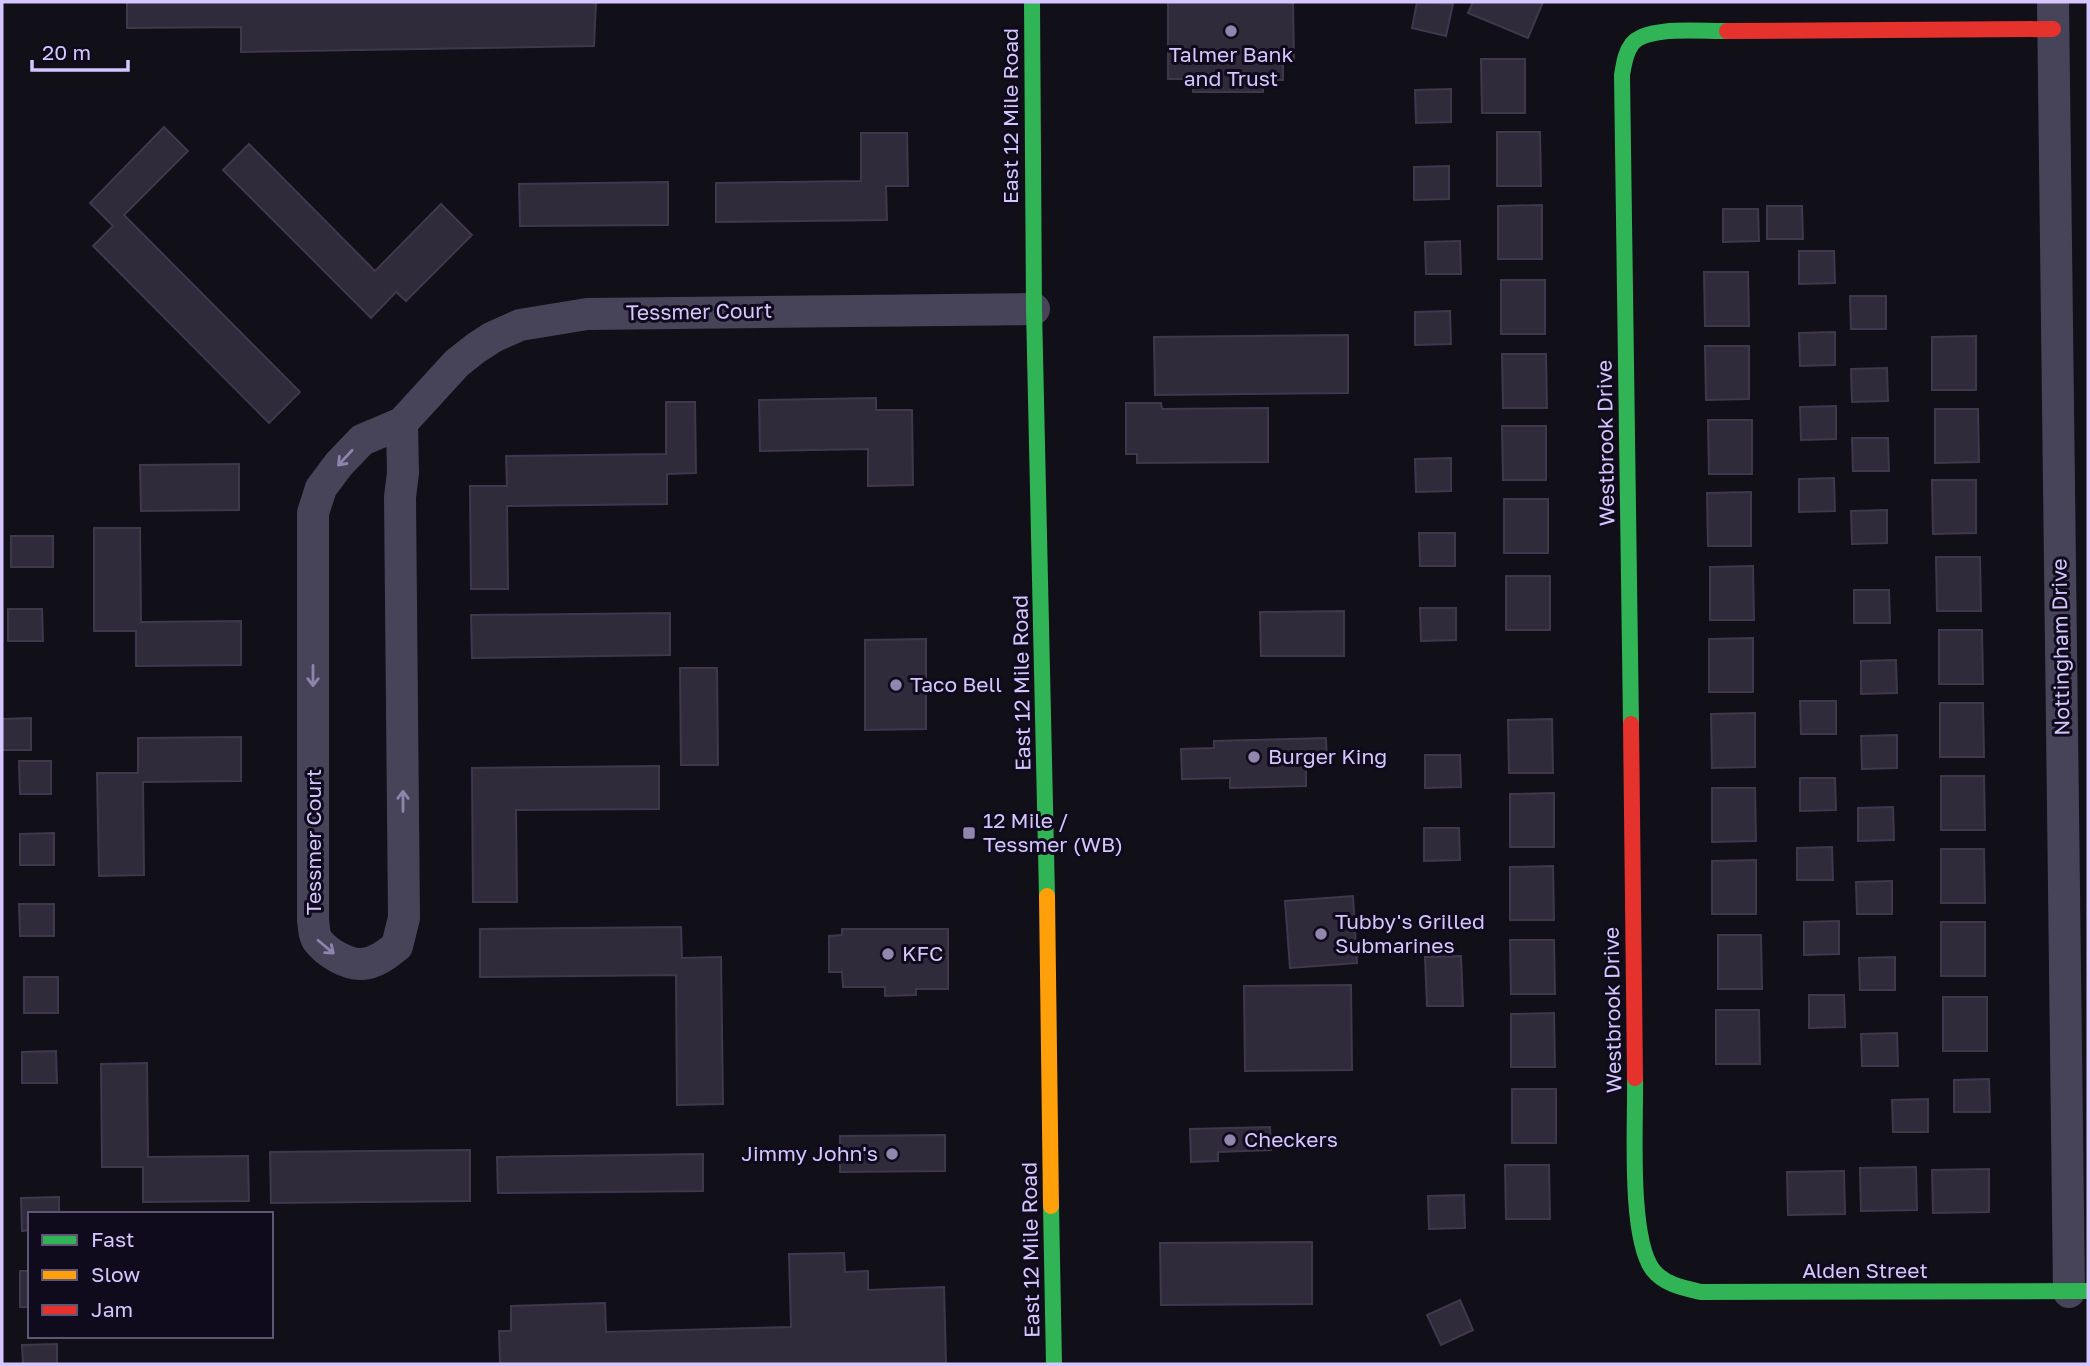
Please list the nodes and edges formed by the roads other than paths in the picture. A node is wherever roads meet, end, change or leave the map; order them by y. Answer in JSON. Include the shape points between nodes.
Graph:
{"nodes":[{"id":1,"x":1032,"y":2,"type":"edge"},
{"id":2,"x":2053,"y":16,"type":"edge"},
{"id":3,"x":1034,"y":309,"type":"junction"},
{"id":4,"x":402,"y":424,"type":"junction"},
{"id":5,"x":1651,"y":1267,"type":"joint"},
{"id":6,"x":2079,"y":1291,"type":"edge"},
{"id":7,"x":1054,"y":1364,"type":"edge"}],
"edges":[{"from":1,"to":3,"type":"street","name":"East 12 Mile Road"},
{"from":2,"to":5,"type":"street","name":"Westbrook Drive","via":[[1658,32],[1642,34],[1625,56],[1637,1219]]},
{"from":2,"to":6,"type":"street","name":"Nottingham Drive"},
{"from":3,"to":4,"type":"street","name":"Tessmer Court","via":[[548,318],[520,325],[476,348]]},
{"from":3,"to":7,"type":"street","name":"East 12 Mile Road"},
{"from":4,"to":4,"type":"street","name":"Tessmer Court","one_way":true,"via":[[362,440],[321,488],[313,513],[313,920],[316,939],[329,952],[362,964],[378,960],[397,946],[404,918]]},
{"from":5,"to":6,"type":"street","name":"Alden Street","via":[[1664,1283],[1701,1292]]}]}
